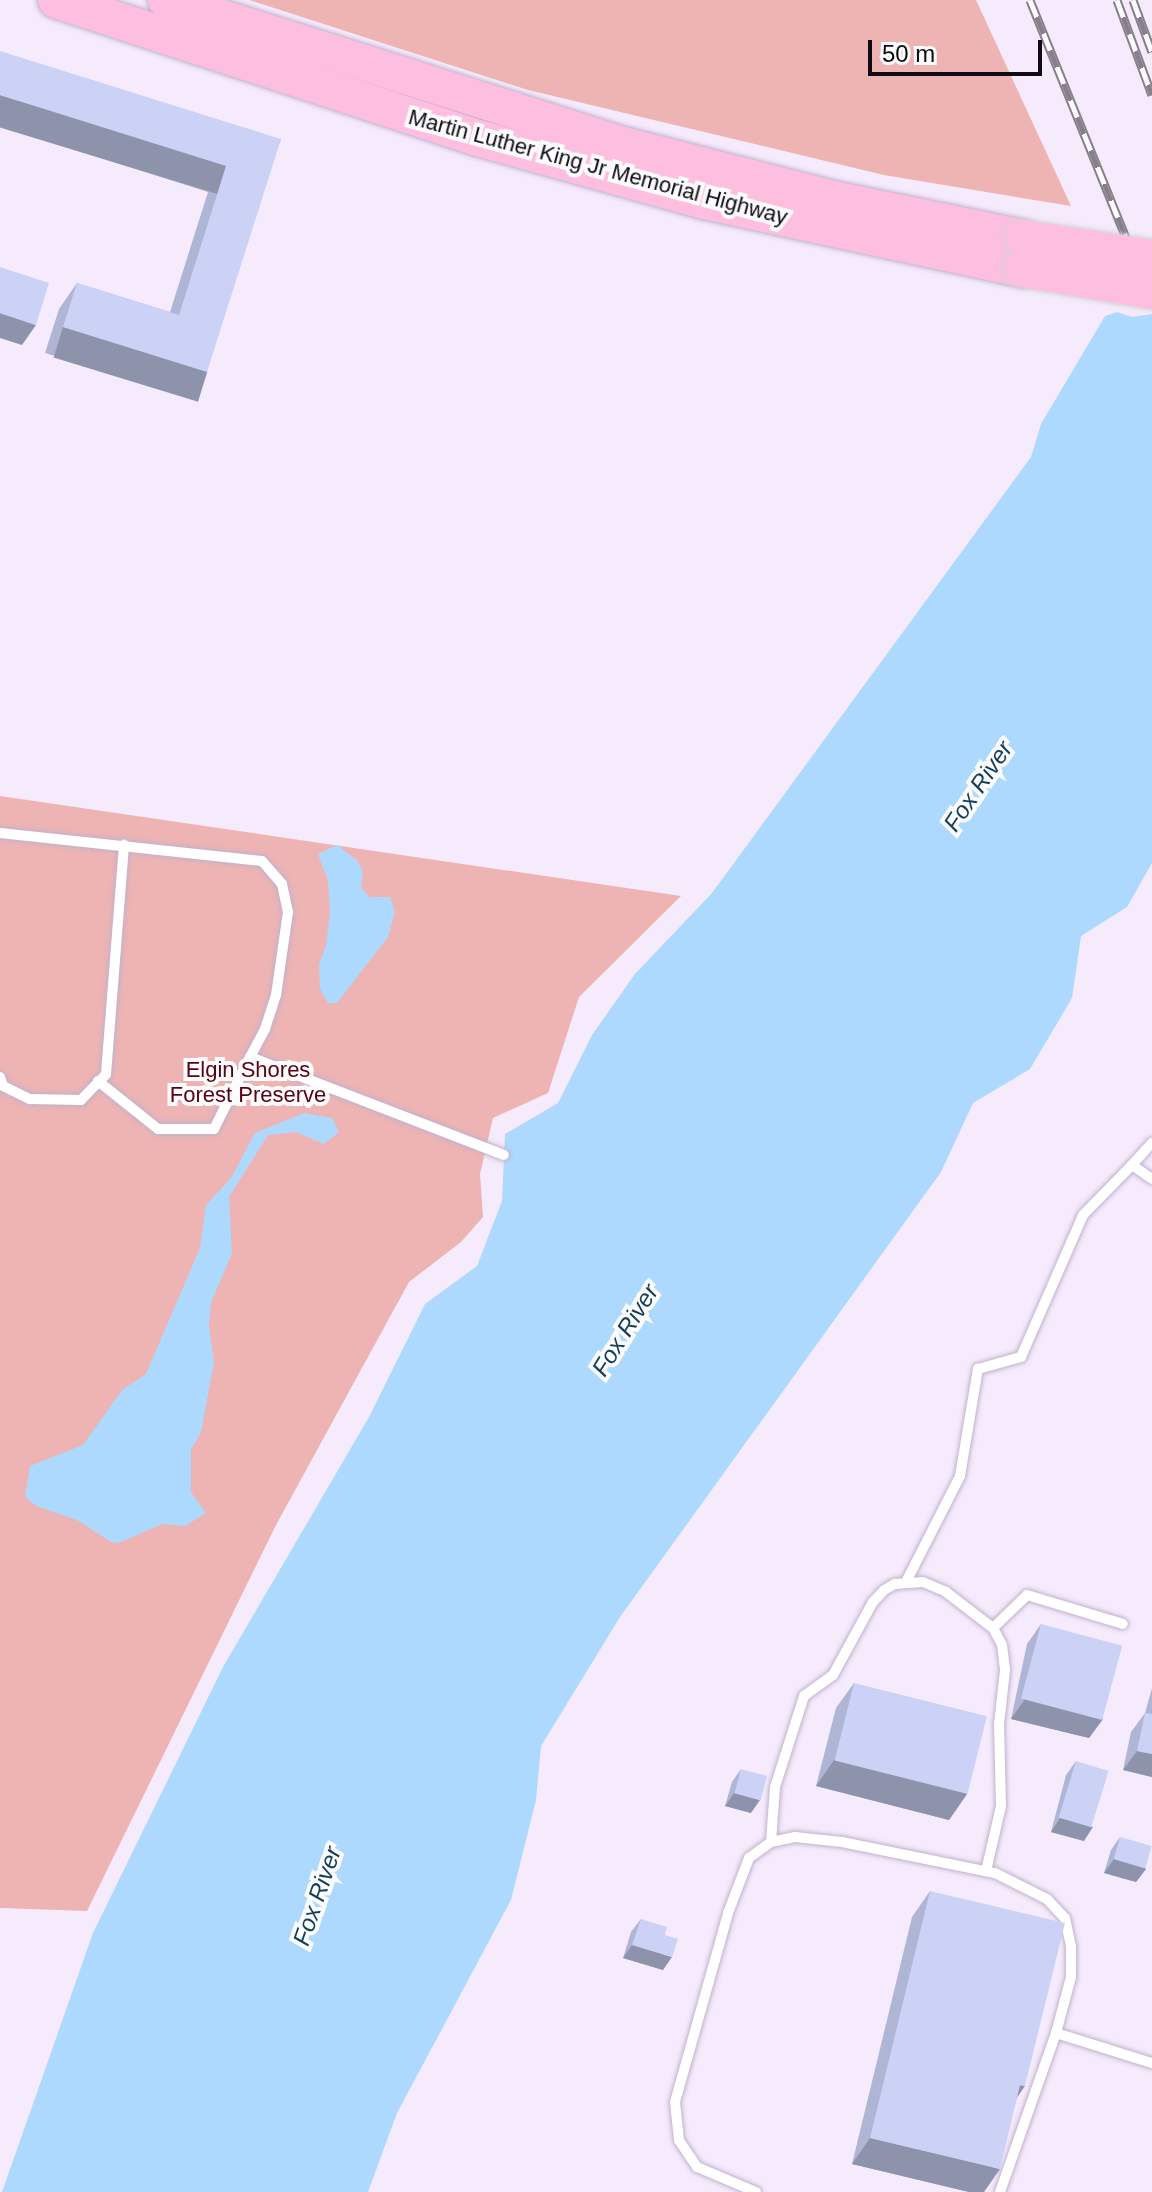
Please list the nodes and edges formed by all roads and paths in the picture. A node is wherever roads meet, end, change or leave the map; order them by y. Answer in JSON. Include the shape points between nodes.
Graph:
{"nodes":[{"id":1,"x":166,"y":0,"type":"edge"},
{"id":2,"x":60,"y":2,"type":"edge"},
{"id":3,"x":1022,"y":254,"type":"junction"},
{"id":4,"x":1152,"y":258,"type":"edge"},
{"id":5,"x":1152,"y":291,"type":"edge"},
{"id":6,"x":0,"y":833,"type":"edge"},
{"id":7,"x":124,"y":845,"type":"junction"},
{"id":8,"x":250,"y":1057,"type":"junction"},
{"id":9,"x":0,"y":1077,"type":"edge"},
{"id":10,"x":98,"y":1081,"type":"junction"},
{"id":11,"x":1152,"y":1143,"type":"edge"},
{"id":12,"x":504,"y":1155,"type":"dead end"},
{"id":13,"x":1132,"y":1165,"type":"junction"},
{"id":14,"x":1152,"y":1179,"type":"edge"},
{"id":15,"x":906,"y":1582,"type":"junction"},
{"id":16,"x":1123,"y":1624,"type":"dead end"},
{"id":17,"x":993,"y":1628,"type":"junction"},
{"id":18,"x":771,"y":1842,"type":"junction"},
{"id":19,"x":986,"y":1871,"type":"junction"},
{"id":20,"x":1056,"y":2033,"type":"junction"},
{"id":21,"x":1152,"y":2063,"type":"edge"},
{"id":22,"x":728,"y":2188,"type":"edge"},
{"id":23,"x":756,"y":2192,"type":"edge"},
{"id":24,"x":1000,"y":2192,"type":"edge"}],
"edges":[{"from":1,"to":3,"type":"highway","name":"Martin Luther King Jr Memorial Highway","via":[[619,144]]},
{"from":2,"to":3,"type":"highway","name":"Martin Luther King Jr Memorial Highway","via":[[478,138],[704,201]]},
{"from":3,"to":4,"type":"highway","name":"Martin Luther King Jr Memorial Highway","bridge":true},
{"from":3,"to":5,"type":"highway","name":"Martin Luther King Jr Memorial Highway","bridge":true},
{"from":6,"to":7,"type":"lane"},
{"from":7,"to":8,"type":"lane","via":[[262,861],[282,884],[288,912],[276,995]]},
{"from":7,"to":10,"type":"lane","via":[[110,1051],[106,1074]]},
{"from":8,"to":10,"type":"lane","via":[[214,1129],[158,1129]]},
{"from":8,"to":12,"type":"lane"},
{"from":9,"to":10,"type":"lane","via":[[3,1086],[30,1099],[81,1100]]},
{"from":11,"to":13,"type":"lane"},
{"from":13,"to":14,"type":"lane"},
{"from":13,"to":15,"type":"lane","via":[[1083,1215],[1021,1357],[978,1369],[960,1476]]},
{"from":15,"to":17,"type":"lane","via":[[923,1582],[946,1592]]},
{"from":15,"to":18,"type":"lane","via":[[884,1590],[873,1602],[833,1675],[804,1696],[775,1787]]},
{"from":16,"to":17,"type":"lane","via":[[1027,1595]]},
{"from":17,"to":19,"type":"lane","via":[[1005,1670],[999,1724],[1001,1806]]},
{"from":18,"to":19,"type":"lane","via":[[795,1837],[842,1842]]},
{"from":18,"to":22,"type":"lane","via":[[749,1858],[728,1913],[675,2102],[679,2140],[697,2167]]},
{"from":19,"to":20,"type":"lane","via":[[1047,1899],[1065,1918],[1071,1977]]},
{"from":20,"to":21,"type":"lane"},
{"from":20,"to":24,"type":"lane"},
{"from":22,"to":23,"type":"lane"}]}
